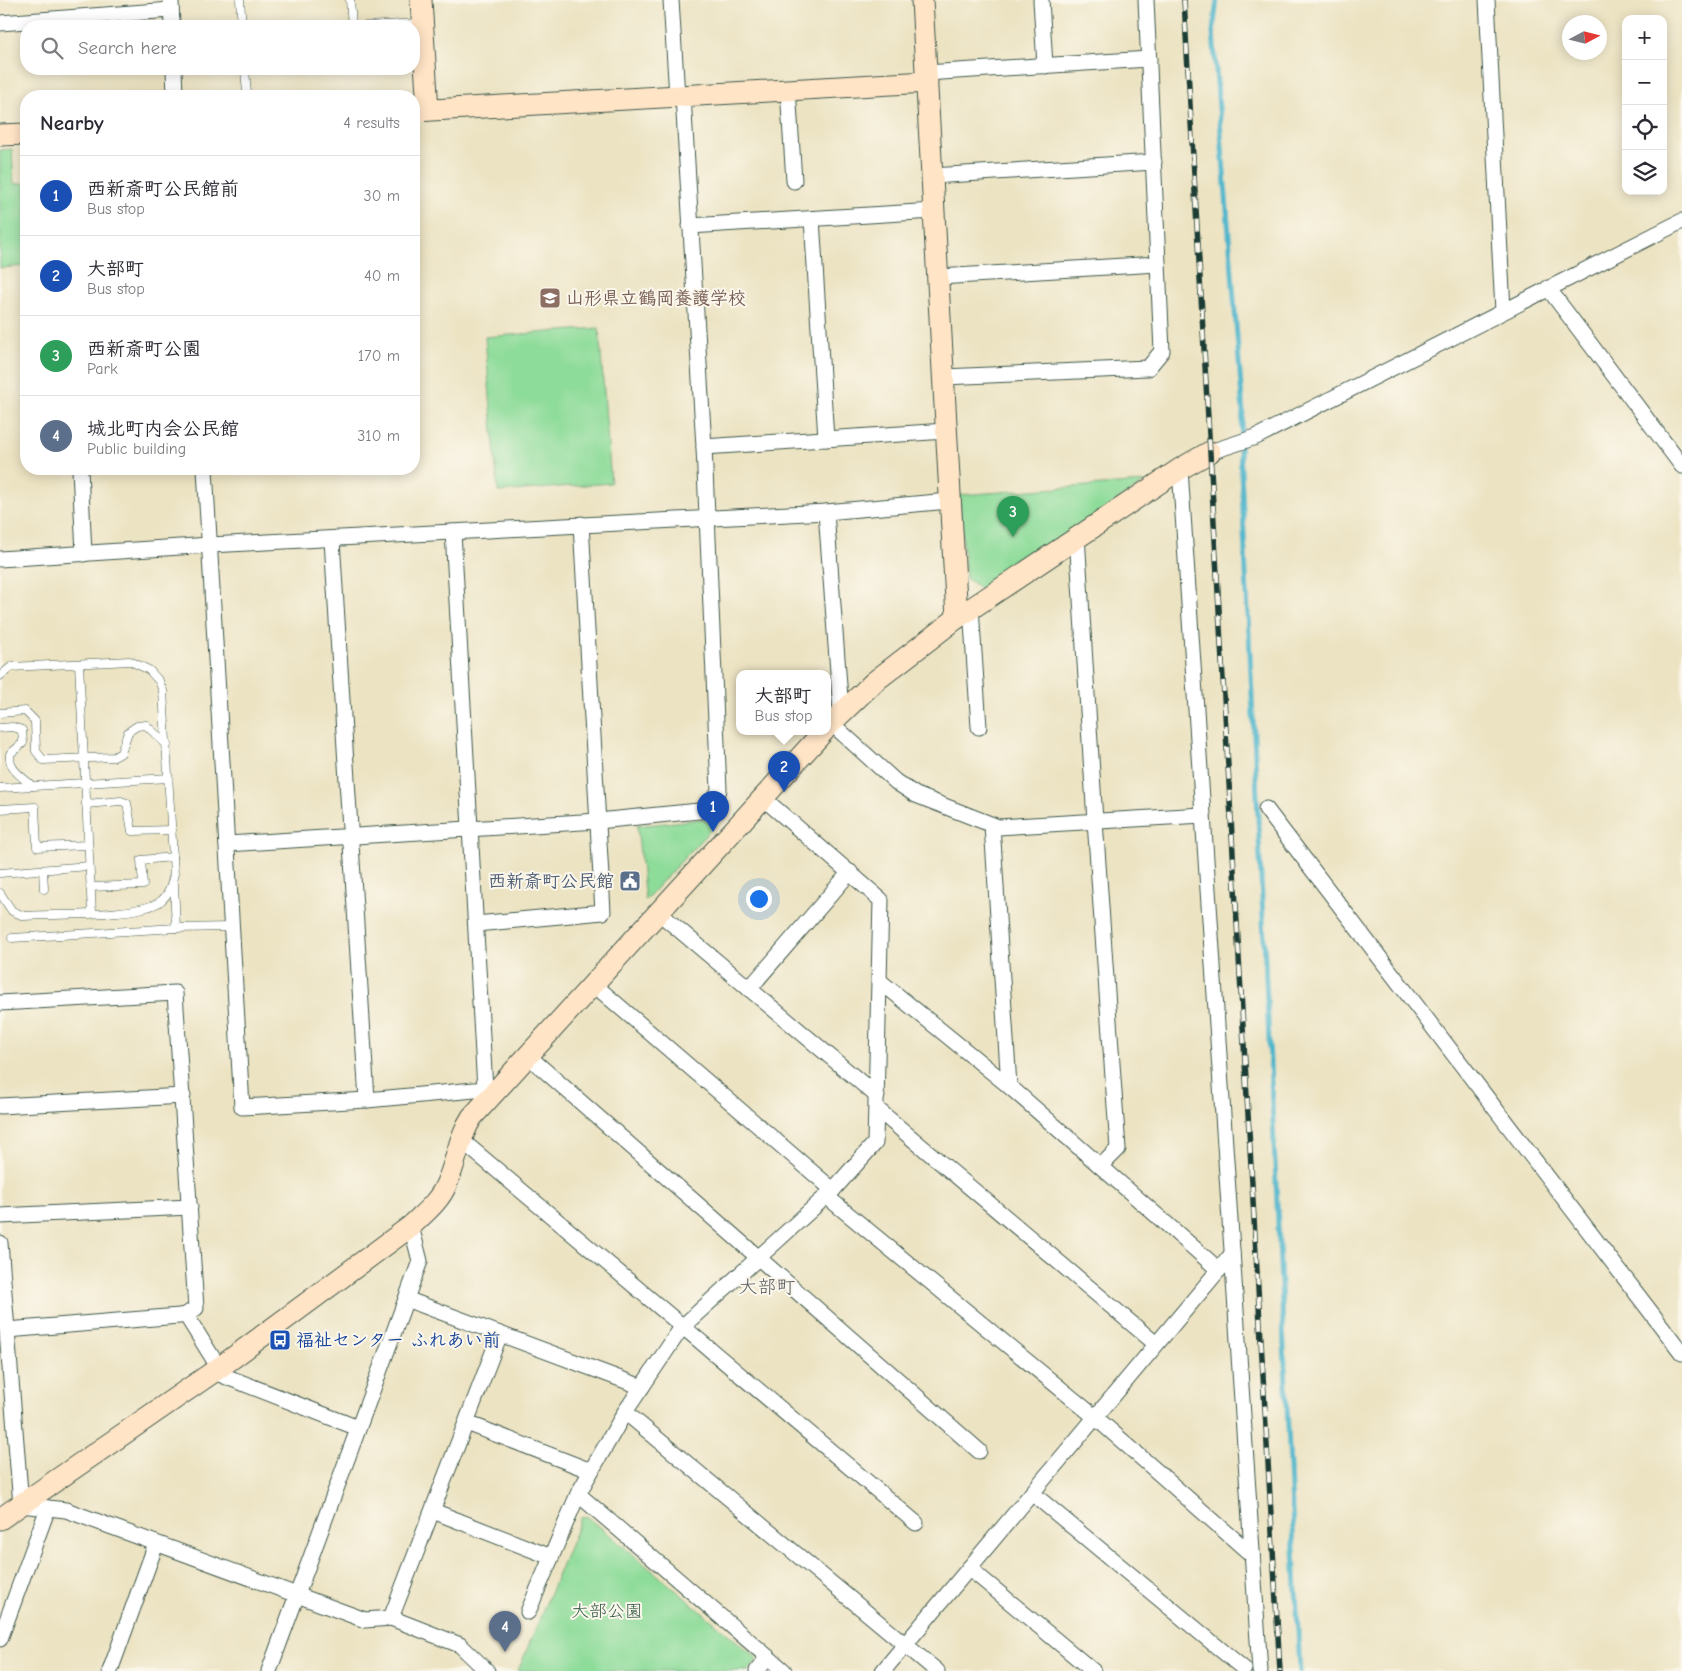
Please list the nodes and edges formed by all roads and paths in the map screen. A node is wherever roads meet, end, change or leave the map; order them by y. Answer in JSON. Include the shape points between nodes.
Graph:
{"nodes":[{"id":1,"x":240,"y":0,"type":"edge"},
{"id":2,"x":350,"y":0,"type":"edge"},
{"id":3,"x":422,"y":0,"type":"edge"},
{"id":4,"x":671,"y":0,"type":"edge"},
{"id":5,"x":922,"y":0,"type":"edge"},
{"id":6,"x":1041,"y":0,"type":"edge"},
{"id":7,"x":1146,"y":0,"type":"edge"},
{"id":8,"x":1487,"y":0,"type":"edge"},
{"id":9,"x":171,"y":5,"type":"edge"},
{"id":10,"x":28,"y":20,"type":"edge"},
{"id":11,"x":172,"y":20,"type":"edge"},
{"id":12,"x":242,"y":20,"type":"edge"},
{"id":13,"x":352,"y":20,"type":"edge"},
{"id":14,"x":20,"y":21,"type":"edge"},
{"id":15,"x":0,"y":23,"type":"edge"},
{"id":16,"x":420,"y":23,"type":"edge"},
{"id":17,"x":423,"y":23,"type":"junction"},
{"id":18,"x":1149,"y":60,"type":"junction"},
{"id":19,"x":1045,"y":66,"type":"junction"},
{"id":20,"x":174,"y":75,"type":"edge"},
{"id":21,"x":245,"y":75,"type":"edge"},
{"id":22,"x":926,"y":77,"type":"junction"},
{"id":23,"x":788,"y":89,"type":"junction"},
{"id":24,"x":175,"y":90,"type":"edge"},
{"id":25,"x":247,"y":90,"type":"edge"},
{"id":26,"x":680,"y":96,"type":"junction"},
{"id":27,"x":421,"y":111,"type":"edge"},
{"id":28,"x":20,"y":134,"type":"edge"},
{"id":29,"x":0,"y":136,"type":"edge"},
{"id":30,"x":1154,"y":162,"type":"junction"},
{"id":31,"x":932,"y":176,"type":"junction"},
{"id":32,"x":794,"y":181,"type":"dead end"},
{"id":33,"x":934,"y":211,"type":"junction"},
{"id":34,"x":812,"y":219,"type":"junction"},
{"id":35,"x":1682,"y":221,"type":"edge"},
{"id":36,"x":690,"y":226,"type":"junction"},
{"id":37,"x":1158,"y":264,"type":"junction"},
{"id":38,"x":938,"y":278,"type":"junction"},
{"id":39,"x":1548,"y":288,"type":"junction"},
{"id":40,"x":1503,"y":311,"type":"junction"},
{"id":41,"x":944,"y":377,"type":"junction"},
{"id":42,"x":946,"y":432,"type":"junction"},
{"id":43,"x":826,"y":440,"type":"junction"},
{"id":44,"x":704,"y":447,"type":"junction"},
{"id":45,"x":1210,"y":452,"type":"joint"},
{"id":46,"x":1682,"y":466,"type":"edge"},
{"id":47,"x":1180,"y":469,"type":"junction"},
{"id":48,"x":80,"y":475,"type":"edge"},
{"id":49,"x":205,"y":475,"type":"edge"},
{"id":50,"x":949,"y":501,"type":"junction"},
{"id":51,"x":826,"y":512,"type":"junction"},
{"id":52,"x":705,"y":517,"type":"junction"},
{"id":53,"x":581,"y":524,"type":"junction"},
{"id":54,"x":453,"y":532,"type":"junction"},
{"id":55,"x":1078,"y":536,"type":"junction"},
{"id":56,"x":332,"y":540,"type":"junction"},
{"id":57,"x":210,"y":545,"type":"junction"},
{"id":58,"x":84,"y":554,"type":"junction"},
{"id":59,"x":0,"y":559,"type":"edge"},
{"id":60,"x":964,"y":613,"type":"junction"},
{"id":61,"x":79,"y":664,"type":"junction"},
{"id":62,"x":830,"y":670,"type":"edge"},
{"id":63,"x":0,"y":676,"type":"edge"},
{"id":64,"x":0,"y":713,"type":"edge"},
{"id":65,"x":831,"y":723,"type":"edge"},
{"id":66,"x":979,"y":727,"type":"dead end"},
{"id":67,"x":0,"y":728,"type":"edge"},
{"id":68,"x":820,"y":735,"type":"edge"},
{"id":69,"x":167,"y":745,"type":"junction"},
{"id":70,"x":84,"y":759,"type":"junction"},
{"id":71,"x":169,"y":778,"type":"junction"},
{"id":72,"x":84,"y":783,"type":"junction"},
{"id":73,"x":32,"y":786,"type":"junction"},
{"id":74,"x":0,"y":788,"type":"edge"},
{"id":75,"x":763,"y":798,"type":"junction"},
{"id":76,"x":86,"y":804,"type":"junction"},
{"id":77,"x":0,"y":809,"type":"edge"},
{"id":78,"x":1266,"y":810,"type":"dead end"},
{"id":79,"x":1203,"y":815,"type":"junction"},
{"id":80,"x":598,"y":821,"type":"junction"},
{"id":81,"x":1095,"y":821,"type":"junction"},
{"id":82,"x":992,"y":825,"type":"junction"},
{"id":83,"x":471,"y":828,"type":"junction"},
{"id":84,"x":172,"y":830,"type":"junction"},
{"id":85,"x":350,"y":836,"type":"junction"},
{"id":86,"x":227,"y":844,"type":"junction"},
{"id":87,"x":88,"y":845,"type":"junction"},
{"id":88,"x":173,"y":857,"type":"junction"},
{"id":89,"x":89,"y":866,"type":"junction"},
{"id":90,"x":43,"y":870,"type":"junction"},
{"id":91,"x":850,"y":872,"type":"junction"},
{"id":92,"x":0,"y":873,"type":"edge"},
{"id":93,"x":174,"y":874,"type":"junction"},
{"id":94,"x":90,"y":887,"type":"junction"},
{"id":95,"x":44,"y":889,"type":"dead end"},
{"id":96,"x":0,"y":893,"type":"edge"},
{"id":97,"x":658,"y":912,"type":"junction"},
{"id":98,"x":92,"y":913,"type":"junction"},
{"id":99,"x":476,"y":924,"type":"junction"},
{"id":100,"x":232,"y":927,"type":"junction"},
{"id":101,"x":176,"y":928,"type":"junction"},
{"id":102,"x":12,"y":938,"type":"dead end"},
{"id":103,"x":880,"y":982,"type":"junction"},
{"id":104,"x":592,"y":984,"type":"junction"},
{"id":105,"x":749,"y":989,"type":"junction"},
{"id":106,"x":0,"y":1002,"type":"edge"},
{"id":107,"x":527,"y":1055,"type":"junction"},
{"id":108,"x":1009,"y":1086,"type":"junction"},
{"id":109,"x":488,"y":1092,"type":"junction"},
{"id":110,"x":183,"y":1096,"type":"junction"},
{"id":111,"x":367,"y":1100,"type":"junction"},
{"id":112,"x":877,"y":1103,"type":"junction"},
{"id":113,"x":0,"y":1106,"type":"edge"},
{"id":114,"x":460,"y":1139,"type":"junction"},
{"id":115,"x":1100,"y":1166,"type":"junction"},
{"id":116,"x":829,"y":1193,"type":"junction"},
{"id":117,"x":190,"y":1207,"type":"junction"},
{"id":118,"x":0,"y":1216,"type":"edge"},
{"id":119,"x":411,"y":1226,"type":"junction"},
{"id":120,"x":0,"y":1243,"type":"edge"},
{"id":121,"x":1232,"y":1254,"type":"junction"},
{"id":122,"x":757,"y":1258,"type":"junction"},
{"id":123,"x":1219,"y":1270,"type":"junction"},
{"id":124,"x":406,"y":1300,"type":"junction"},
{"id":125,"x":186,"y":1315,"type":"junction"},
{"id":126,"x":682,"y":1327,"type":"junction"},
{"id":127,"x":7,"y":1330,"type":"junction"},
{"id":128,"x":500,"y":1334,"type":"junction"},
{"id":129,"x":1156,"y":1344,"type":"junction"},
{"id":130,"x":1682,"y":1353,"type":"edge"},
{"id":131,"x":216,"y":1370,"type":"junction"},
{"id":132,"x":642,"y":1387,"type":"junction"},
{"id":133,"x":625,"y":1412,"type":"junction"},
{"id":134,"x":1095,"y":1417,"type":"junction"},
{"id":135,"x":467,"y":1423,"type":"junction"},
{"id":136,"x":358,"y":1428,"type":"junction"},
{"id":137,"x":979,"y":1451,"type":"dead end"},
{"id":138,"x":591,"y":1471,"type":"junction"},
{"id":139,"x":1032,"y":1493,"type":"junction"},
{"id":140,"x":578,"y":1494,"type":"junction"},
{"id":141,"x":21,"y":1505,"type":"junction"},
{"id":142,"x":48,"y":1508,"type":"junction"},
{"id":143,"x":433,"y":1511,"type":"junction"},
{"id":144,"x":0,"y":1519,"type":"edge"},
{"id":145,"x":916,"y":1523,"type":"dead end"},
{"id":146,"x":156,"y":1544,"type":"junction"},
{"id":147,"x":1252,"y":1555,"type":"junction"},
{"id":148,"x":551,"y":1557,"type":"junction"},
{"id":149,"x":969,"y":1568,"type":"junction"},
{"id":150,"x":296,"y":1595,"type":"junction"},
{"id":151,"x":528,"y":1612,"type":"dead end"},
{"id":152,"x":391,"y":1618,"type":"junction"},
{"id":153,"x":0,"y":1639,"type":"edge"},
{"id":154,"x":905,"y":1644,"type":"junction"},
{"id":155,"x":1259,"y":1651,"type":"junction"},
{"id":156,"x":768,"y":1658,"type":"junction"},
{"id":157,"x":1243,"y":1670,"type":"edge"},
{"id":158,"x":110,"y":1671,"type":"edge"},
{"id":159,"x":269,"y":1671,"type":"edge"},
{"id":160,"x":488,"y":1671,"type":"edge"},
{"id":161,"x":757,"y":1671,"type":"edge"},
{"id":162,"x":784,"y":1671,"type":"edge"},
{"id":163,"x":883,"y":1671,"type":"edge"},
{"id":164,"x":937,"y":1671,"type":"edge"},
{"id":165,"x":1093,"y":1671,"type":"edge"},
{"id":166,"x":1260,"y":1671,"type":"edge"}],
"edges":[{"from":1,"to":12,"type":"lane"},
{"from":2,"to":13,"type":"lane"},
{"from":3,"to":17,"type":"street"},
{"from":4,"to":26,"type":"street"},
{"from":5,"to":22,"type":"street"},
{"from":6,"to":19,"type":"street"},
{"from":7,"to":18,"type":"street"},
{"from":8,"to":40,"type":"street"},
{"from":9,"to":10,"type":"street"},
{"from":9,"to":11,"type":"street"},
{"from":14,"to":15,"type":"street"},
{"from":16,"to":17,"type":"lane"},
{"from":17,"to":27,"type":"street"},
{"from":18,"to":19,"type":"street"},
{"from":18,"to":30,"type":"street"},
{"from":19,"to":22,"type":"street"},
{"from":20,"to":24,"type":"street"},
{"from":21,"to":25,"type":"lane"},
{"from":22,"to":23,"type":"street"},
{"from":22,"to":31,"type":"street"},
{"from":23,"to":26,"type":"street"},
{"from":23,"to":32,"type":"street"},
{"from":26,"to":27,"type":"street"},
{"from":26,"to":36,"type":"street"},
{"from":28,"to":29,"type":"street"},
{"from":30,"to":31,"type":"street"},
{"from":30,"to":37,"type":"street"},
{"from":31,"to":33,"type":"street"},
{"from":33,"to":34,"type":"street"},
{"from":33,"to":38,"type":"street"},
{"from":34,"to":36,"type":"street"},
{"from":34,"to":43,"type":"street"},
{"from":35,"to":39,"type":"street"},
{"from":36,"to":44,"type":"street"},
{"from":37,"to":38,"type":"street"},
{"from":37,"to":41,"type":"street","via":[[1162,351],[1148,368]]},
{"from":38,"to":41,"type":"street"},
{"from":39,"to":40,"type":"street"},
{"from":39,"to":46,"type":"street"},
{"from":40,"to":45,"type":"street","via":[[1256,438]]},
{"from":41,"to":42,"type":"street"},
{"from":42,"to":43,"type":"street"},
{"from":42,"to":50,"type":"street"},
{"from":43,"to":44,"type":"street"},
{"from":44,"to":52,"type":"street"},
{"from":45,"to":47,"type":"street"},
{"from":47,"to":55,"type":"street"},
{"from":47,"to":79,"type":"street"},
{"from":48,"to":58,"type":"street"},
{"from":49,"to":57,"type":"street"},
{"from":50,"to":51,"type":"street"},
{"from":50,"to":60,"type":"street"},
{"from":51,"to":52,"type":"street"},
{"from":51,"to":62,"type":"street"},
{"from":52,"to":53,"type":"street"},
{"from":52,"to":80,"type":"street","via":[[719,790],[709,810]]},
{"from":53,"to":54,"type":"street"},
{"from":53,"to":80,"type":"street"},
{"from":54,"to":56,"type":"street"},
{"from":54,"to":83,"type":"street"},
{"from":55,"to":60,"type":"street"},
{"from":55,"to":81,"type":"street"},
{"from":56,"to":57,"type":"street"},
{"from":56,"to":85,"type":"street"},
{"from":57,"to":58,"type":"street"},
{"from":57,"to":86,"type":"street"},
{"from":58,"to":59,"type":"street"},
{"from":60,"to":65,"type":"street","via":[[881,676]]},
{"from":60,"to":66,"type":"street"},
{"from":61,"to":63,"type":"lane","via":[[11,667]]},
{"from":61,"to":69,"type":"lane","via":[[130,661],[149,670],[163,691]]},
{"from":61,"to":70,"type":"lane"},
{"from":64,"to":70,"type":"lane","via":[[25,711],[35,721],[36,751],[43,760]]},
{"from":65,"to":82,"type":"street","via":[[909,790]]},
{"from":67,"to":73,"type":"lane","via":[[22,730],[23,743],[10,754],[9,762],[13,770]]},
{"from":68,"to":75,"type":"street"},
{"from":69,"to":70,"type":"lane","via":[[146,726],[137,726],[128,732],[121,753],[114,757]]},
{"from":69,"to":71,"type":"lane"},
{"from":70,"to":72,"type":"lane"},
{"from":71,"to":72,"type":"lane"},
{"from":71,"to":84,"type":"lane"},
{"from":72,"to":73,"type":"lane"},
{"from":72,"to":76,"type":"lane"},
{"from":73,"to":74,"type":"lane"},
{"from":75,"to":91,"type":"street"},
{"from":75,"to":97,"type":"street"},
{"from":76,"to":84,"type":"lane","via":[[121,801],[127,803],[132,831]]},
{"from":76,"to":87,"type":"lane"},
{"from":77,"to":87,"type":"lane","via":[[35,807],[37,847]]},
{"from":78,"to":130,"type":"street"},
{"from":79,"to":81,"type":"street"},
{"from":79,"to":121,"type":"street"},
{"from":80,"to":83,"type":"street"},
{"from":80,"to":99,"type":"street","via":[[604,912]]},
{"from":81,"to":82,"type":"street"},
{"from":81,"to":115,"type":"street","via":[[1118,1148]]},
{"from":82,"to":108,"type":"street"},
{"from":83,"to":85,"type":"street"},
{"from":83,"to":99,"type":"street"},
{"from":84,"to":88,"type":"lane"},
{"from":85,"to":86,"type":"street"},
{"from":85,"to":111,"type":"street"},
{"from":86,"to":100,"type":"street"},
{"from":87,"to":89,"type":"lane"},
{"from":88,"to":93,"type":"lane"},
{"from":88,"to":94,"type":"lane","via":[[141,860],[143,885]]},
{"from":89,"to":90,"type":"lane"},
{"from":89,"to":94,"type":"lane"},
{"from":90,"to":92,"type":"lane"},
{"from":90,"to":95,"type":"lane"},
{"from":91,"to":103,"type":"street","via":[[881,900]]},
{"from":91,"to":105,"type":"street"},
{"from":93,"to":98,"type":"lane","via":[[170,891],[148,908]]},
{"from":93,"to":101,"type":"lane"},
{"from":94,"to":98,"type":"lane"},
{"from":96,"to":98,"type":"lane","via":[[12,911],[24,916]]},
{"from":97,"to":104,"type":"street"},
{"from":97,"to":105,"type":"street"},
{"from":99,"to":109,"type":"street"},
{"from":100,"to":101,"type":"lane"},
{"from":100,"to":111,"type":"street","via":[[242,1107]]},
{"from":101,"to":102,"type":"lane"},
{"from":103,"to":108,"type":"street"},
{"from":103,"to":112,"type":"street"},
{"from":104,"to":107,"type":"street"},
{"from":104,"to":116,"type":"street"},
{"from":105,"to":112,"type":"street"},
{"from":106,"to":110,"type":"street","via":[[175,993]]},
{"from":107,"to":109,"type":"street"},
{"from":107,"to":122,"type":"street"},
{"from":108,"to":115,"type":"street"},
{"from":109,"to":111,"type":"street"},
{"from":109,"to":114,"type":"street"},
{"from":110,"to":113,"type":"street"},
{"from":110,"to":117,"type":"street"},
{"from":112,"to":116,"type":"street","via":[[875,1143]]},
{"from":112,"to":129,"type":"street"},
{"from":114,"to":119,"type":"street","via":[[445,1188]]},
{"from":114,"to":126,"type":"street"},
{"from":115,"to":123,"type":"street"},
{"from":116,"to":122,"type":"street"},
{"from":116,"to":134,"type":"street"},
{"from":117,"to":118,"type":"street"},
{"from":117,"to":125,"type":"street","via":[[196,1308]]},
{"from":119,"to":124,"type":"street","via":[[420,1261]]},
{"from":119,"to":131,"type":"street"},
{"from":120,"to":127,"type":"street"},
{"from":121,"to":123,"type":"street"},
{"from":121,"to":147,"type":"street"},
{"from":122,"to":126,"type":"street"},
{"from":122,"to":137,"type":"street"},
{"from":123,"to":129,"type":"street"},
{"from":124,"to":128,"type":"street"},
{"from":124,"to":136,"type":"street"},
{"from":125,"to":127,"type":"street"},
{"from":125,"to":131,"type":"street"},
{"from":126,"to":132,"type":"street"},
{"from":126,"to":145,"type":"street"},
{"from":127,"to":141,"type":"street"},
{"from":128,"to":132,"type":"street"},
{"from":128,"to":135,"type":"street"},
{"from":129,"to":134,"type":"street"},
{"from":131,"to":136,"type":"street"},
{"from":131,"to":141,"type":"street"},
{"from":132,"to":133,"type":"street"},
{"from":133,"to":138,"type":"street"},
{"from":133,"to":154,"type":"street"},
{"from":134,"to":139,"type":"street"},
{"from":134,"to":147,"type":"street"},
{"from":135,"to":138,"type":"street"},
{"from":135,"to":143,"type":"street"},
{"from":136,"to":150,"type":"street"},
{"from":138,"to":140,"type":"street"},
{"from":139,"to":149,"type":"street"},
{"from":139,"to":157,"type":"street"},
{"from":140,"to":148,"type":"street"},
{"from":140,"to":156,"type":"street"},
{"from":141,"to":142,"type":"street"},
{"from":141,"to":144,"type":"street"},
{"from":142,"to":146,"type":"street","via":[[66,1510]]},
{"from":142,"to":153,"type":"street"},
{"from":143,"to":148,"type":"street"},
{"from":143,"to":152,"type":"street"},
{"from":146,"to":150,"type":"street"},
{"from":146,"to":158,"type":"street"},
{"from":147,"to":155,"type":"street"},
{"from":148,"to":151,"type":"street"},
{"from":149,"to":154,"type":"street"},
{"from":149,"to":165,"type":"street"},
{"from":150,"to":152,"type":"street","via":[[365,1620]]},
{"from":150,"to":159,"type":"street"},
{"from":152,"to":160,"type":"street","via":[[460,1645]]},
{"from":154,"to":163,"type":"street"},
{"from":154,"to":164,"type":"street"},
{"from":155,"to":157,"type":"street"},
{"from":155,"to":166,"type":"street"},
{"from":156,"to":161,"type":"street"},
{"from":156,"to":162,"type":"street"}]}
